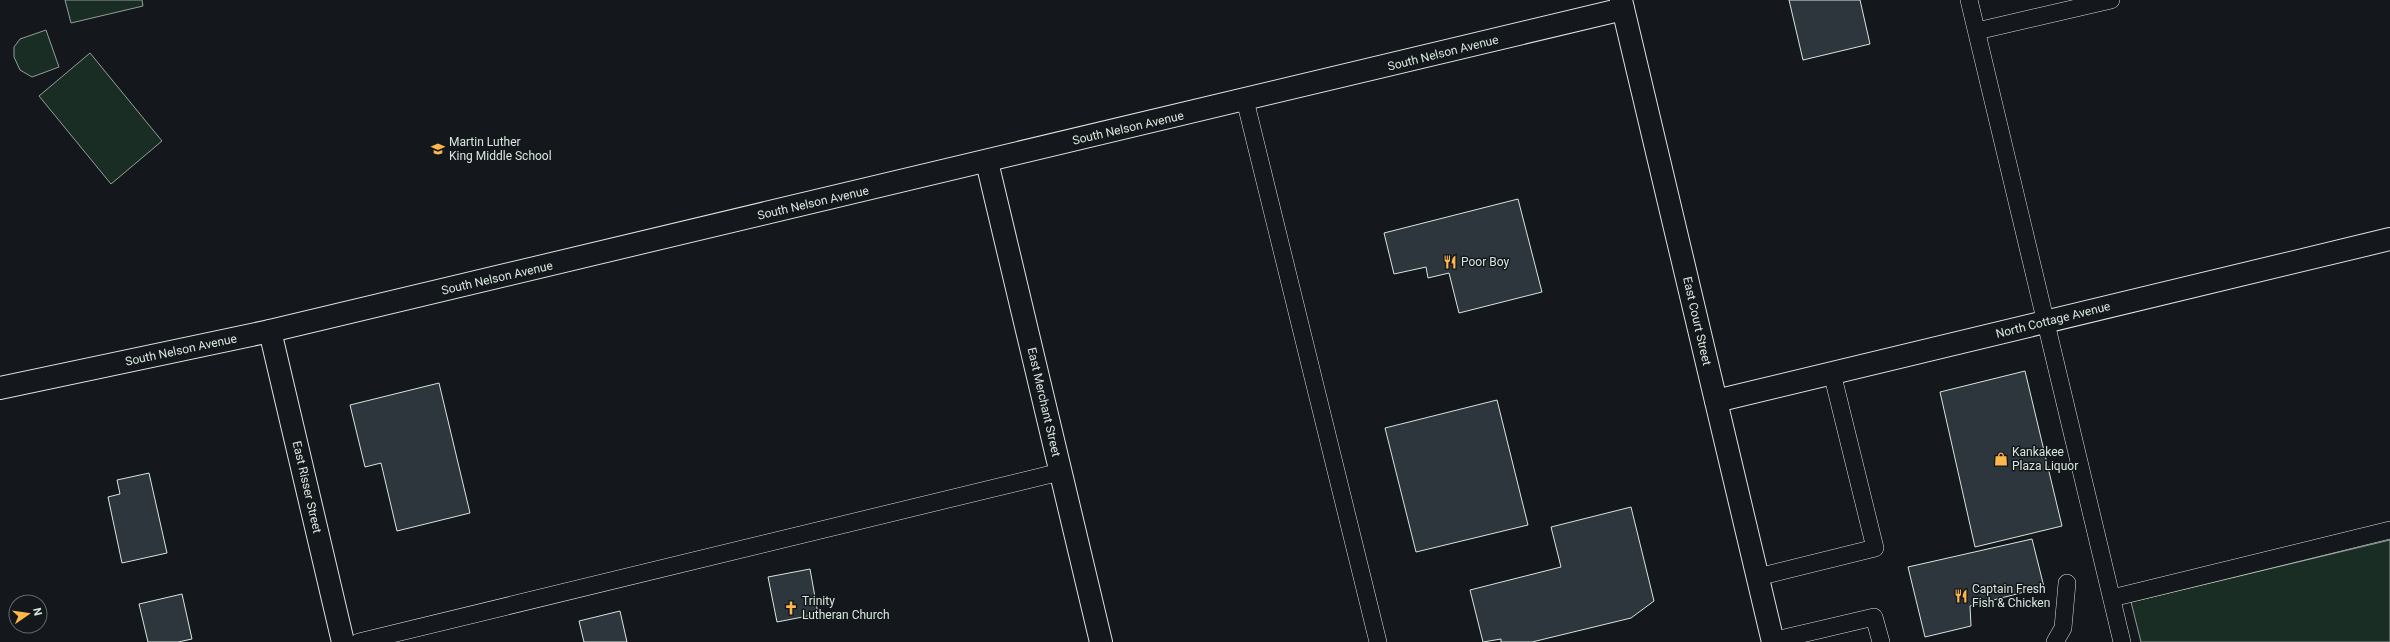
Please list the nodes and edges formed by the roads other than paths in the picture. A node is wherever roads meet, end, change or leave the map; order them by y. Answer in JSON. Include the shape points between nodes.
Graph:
{"nodes":[{"id":1,"x":1969,"y":0,"type":"edge"},
{"id":2,"x":2111,"y":0,"type":"edge"},
{"id":3,"x":1622,"y":5,"type":"edge"},
{"id":4,"x":1977,"y":31,"type":"junction"},
{"id":5,"x":1245,"y":100,"type":"junction"},
{"id":6,"x":987,"y":162,"type":"junction"},
{"id":7,"x":2390,"y":239,"type":"edge"},
{"id":8,"x":2046,"y":322,"type":"junction"},
{"id":9,"x":270,"y":331,"type":"junction"},
{"id":10,"x":1832,"y":373,"type":"junction"},
{"id":11,"x":0,"y":388,"type":"edge"},
{"id":12,"x":1716,"y":401,"type":"junction"},
{"id":13,"x":1060,"y":472,"type":"junction"},
{"id":14,"x":2390,"y":530,"type":"edge"},
{"id":15,"x":1758,"y":578,"type":"junction"},
{"id":16,"x":2067,"y":583,"type":"dead end"},
{"id":17,"x":2112,"y":598,"type":"junction"},
{"id":18,"x":343,"y":642,"type":"edge"},
{"id":19,"x":359,"y":642,"type":"edge"},
{"id":20,"x":1101,"y":642,"type":"edge"},
{"id":21,"x":1378,"y":642,"type":"edge"},
{"id":22,"x":1770,"y":642,"type":"edge"},
{"id":23,"x":1881,"y":642,"type":"edge"},
{"id":24,"x":2055,"y":642,"type":"edge"},
{"id":25,"x":2122,"y":642,"type":"edge"}],
"edges":[{"from":1,"to":4,"type":"lane"},
{"from":2,"to":4,"type":"lane"},
{"from":3,"to":5,"type":"main road","name":"South Nelson Avenue"},
{"from":3,"to":12,"type":"main road","name":"East Court Street"},
{"from":4,"to":8,"type":"lane"},
{"from":5,"to":6,"type":"main road","name":"South Nelson Avenue"},
{"from":5,"to":21,"type":"lane"},
{"from":6,"to":9,"type":"main road","name":"South Nelson Avenue"},
{"from":6,"to":13,"type":"main road","name":"East Merchant Street"},
{"from":7,"to":8,"type":"main road","name":"North Cottage Avenue"},
{"from":8,"to":10,"type":"main road","name":"North Cottage Avenue"},
{"from":8,"to":17,"type":"lane"},
{"from":9,"to":11,"type":"main road","name":"South Nelson Avenue"},
{"from":9,"to":18,"type":"main road","name":"East Risser Street"},
{"from":10,"to":12,"type":"main road","name":"North Cottage Avenue"},
{"from":10,"to":15,"type":"lane","via":[[1875,548]]},
{"from":12,"to":15,"type":"main road","name":"East Court Street"},
{"from":13,"to":19,"type":"lane"},
{"from":13,"to":20,"type":"main road","name":"East Merchant Street"},
{"from":14,"to":17,"type":"lane"},
{"from":15,"to":22,"type":"main road","name":"East Court Street"},
{"from":16,"to":24,"type":"lane","via":[[2063,628]]},
{"from":17,"to":25,"type":"lane"},
{"from":22,"to":23,"type":"lane","via":[[1874,617]]}]}
